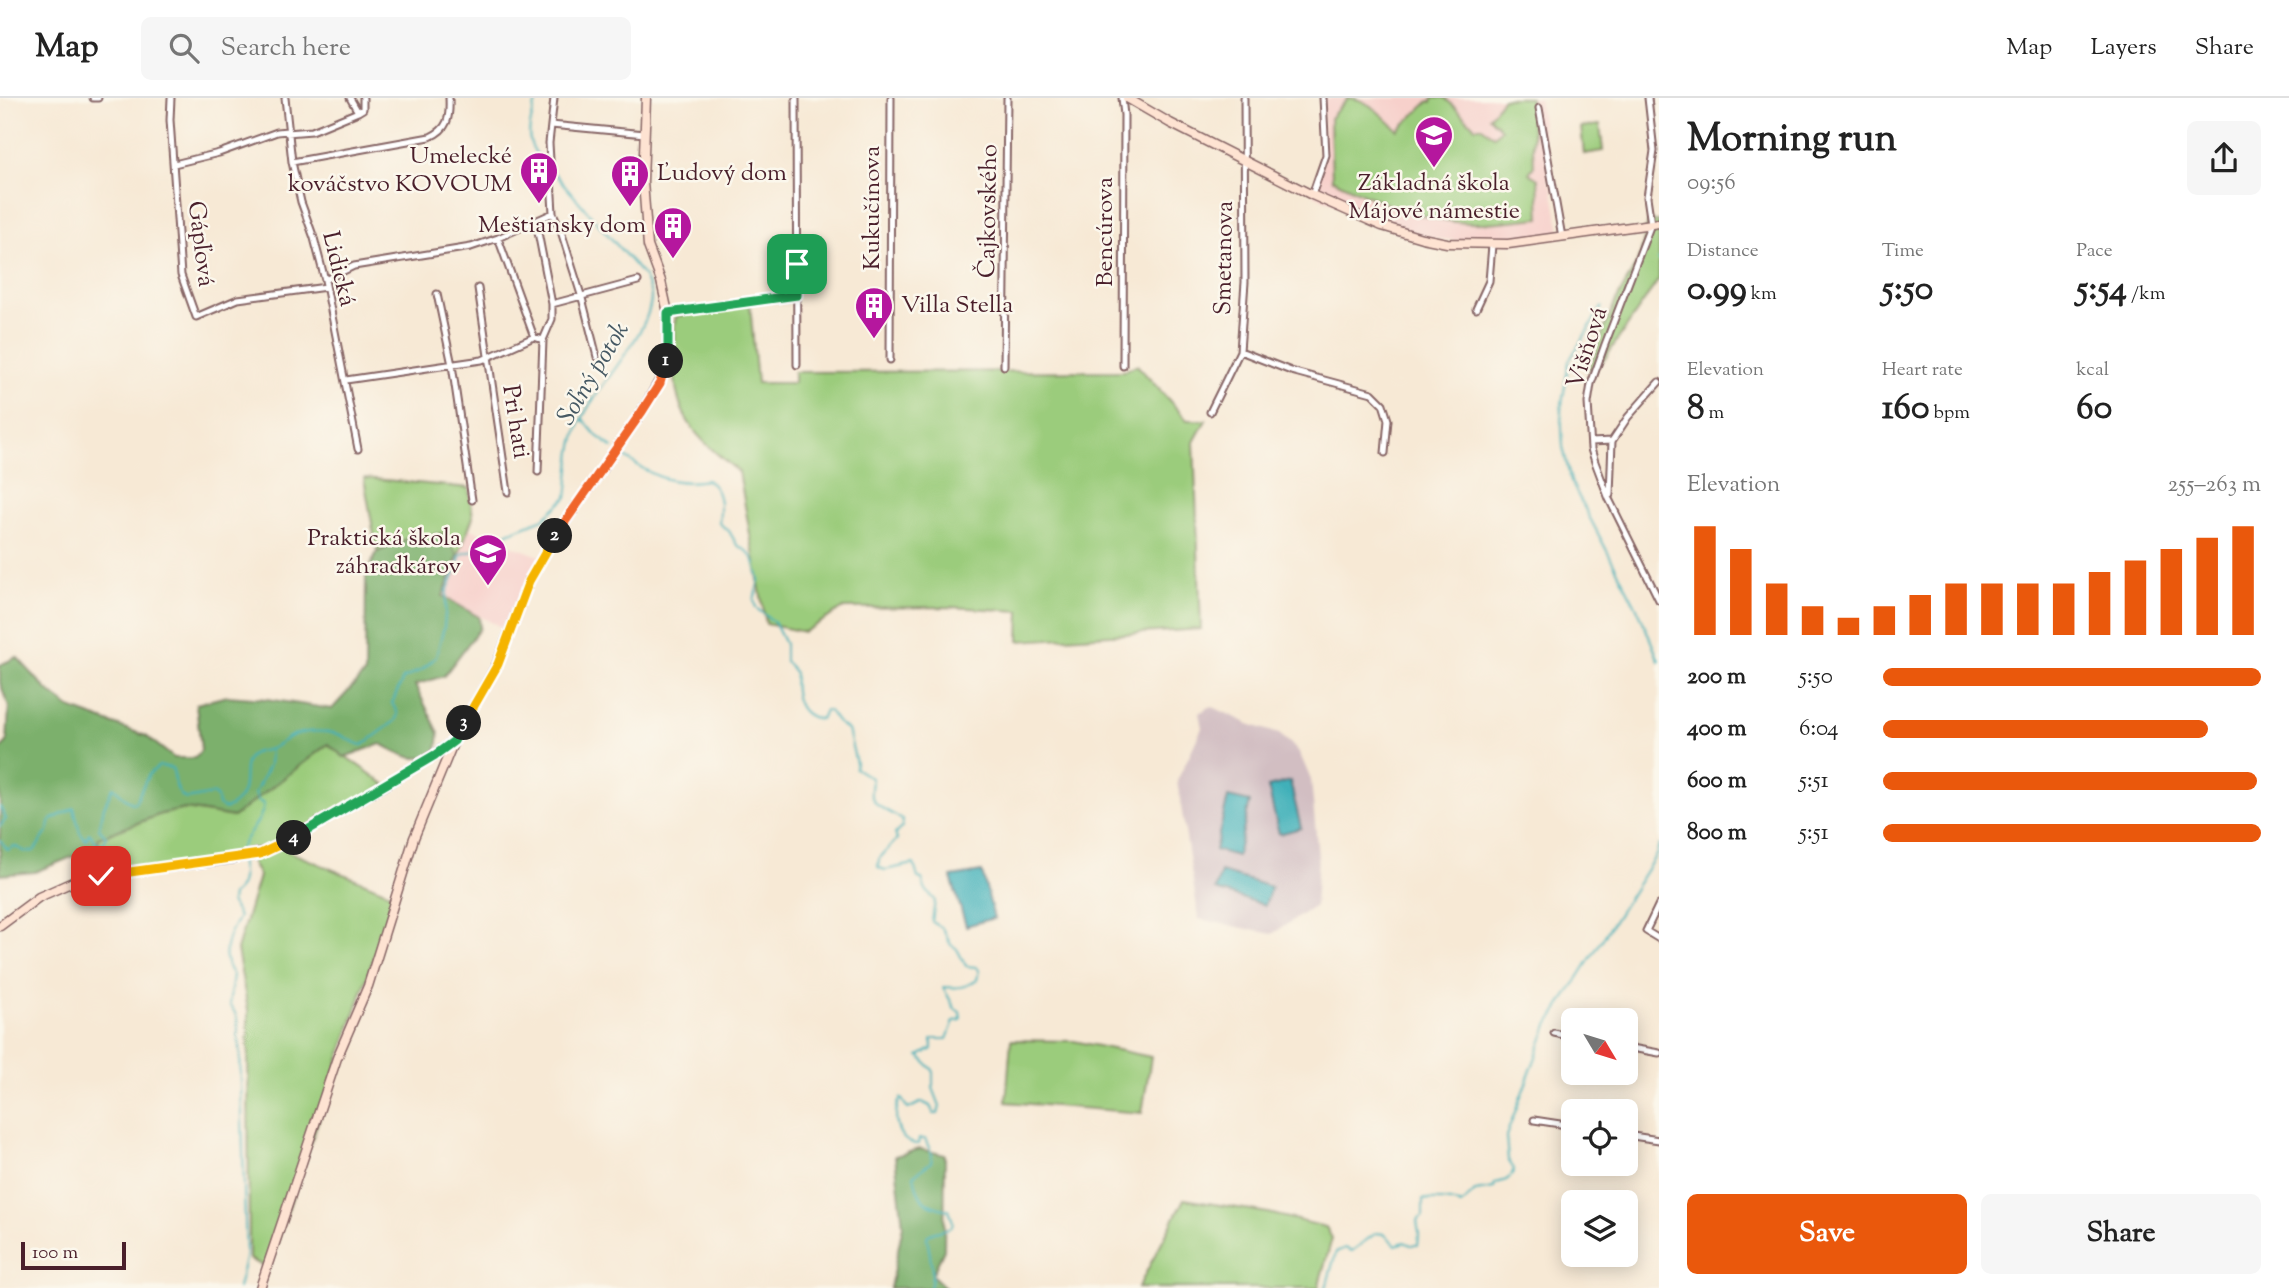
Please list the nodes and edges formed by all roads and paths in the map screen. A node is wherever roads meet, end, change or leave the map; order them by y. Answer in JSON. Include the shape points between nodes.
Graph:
{"nodes":[{"id":1,"x":171,"y":98,"type":"edge"},
{"id":2,"x":285,"y":98,"type":"edge"},
{"id":3,"x":350,"y":98,"type":"edge"},
{"id":4,"x":363,"y":98,"type":"edge"},
{"id":5,"x":450,"y":98,"type":"edge"},
{"id":6,"x":554,"y":98,"type":"edge"},
{"id":7,"x":646,"y":98,"type":"edge"},
{"id":8,"x":796,"y":98,"type":"edge"},
{"id":9,"x":891,"y":98,"type":"edge"},
{"id":10,"x":1007,"y":98,"type":"edge"},
{"id":11,"x":1122,"y":98,"type":"edge"},
{"id":12,"x":1127,"y":98,"type":"edge"},
{"id":13,"x":1244,"y":98,"type":"edge"},
{"id":14,"x":1323,"y":98,"type":"edge"},
{"id":15,"x":1648,"y":98,"type":"edge"},
{"id":16,"x":1539,"y":108,"type":"dead end"},
{"id":17,"x":358,"y":112,"type":"junction"},
{"id":18,"x":551,"y":125,"type":"junction"},
{"id":19,"x":287,"y":132,"type":"junction"},
{"id":20,"x":645,"y":135,"type":"junction"},
{"id":21,"x":1243,"y":160,"type":"junction"},
{"id":22,"x":292,"y":162,"type":"junction"},
{"id":23,"x":174,"y":164,"type":"junction"},
{"id":24,"x":1312,"y":195,"type":"junction"},
{"id":25,"x":553,"y":213,"type":"junction"},
{"id":26,"x":536,"y":222,"type":"junction"},
{"id":27,"x":1655,"y":223,"type":"edge"},
{"id":28,"x":1562,"y":237,"type":"junction"},
{"id":29,"x":498,"y":239,"type":"junction"},
{"id":30,"x":1492,"y":245,"type":"junction"},
{"id":31,"x":638,"y":281,"type":"dead end"},
{"id":32,"x":326,"y":283,"type":"junction"},
{"id":33,"x":478,"y":288,"type":"dead end"},
{"id":34,"x":437,"y":294,"type":"dead end"},
{"id":35,"x":797,"y":295,"type":"junction"},
{"id":36,"x":582,"y":298,"type":"junction"},
{"id":37,"x":552,"y":304,"type":"junction"},
{"id":38,"x":1476,"y":309,"type":"dead end"},
{"id":39,"x":668,"y":313,"type":"junction"},
{"id":40,"x":534,"y":337,"type":"junction"},
{"id":41,"x":543,"y":340,"type":"junction"},
{"id":42,"x":1240,"y":352,"type":"junction"},
{"id":43,"x":487,"y":357,"type":"junction"},
{"id":44,"x":597,"y":357,"type":"dead end"},
{"id":45,"x":890,"y":360,"type":"dead end"},
{"id":46,"x":452,"y":365,"type":"junction"},
{"id":47,"x":797,"y":365,"type":"dead end"},
{"id":48,"x":1004,"y":366,"type":"dead end"},
{"id":49,"x":1123,"y":366,"type":"dead end"},
{"id":50,"x":346,"y":380,"type":"junction"},
{"id":51,"x":1659,"y":382,"type":"edge"},
{"id":52,"x":1210,"y":412,"type":"dead end"},
{"id":53,"x":1612,"y":441,"type":"junction"},
{"id":54,"x":1591,"y":442,"type":"junction"},
{"id":55,"x":358,"y":450,"type":"dead end"},
{"id":56,"x":1385,"y":453,"type":"dead end"},
{"id":57,"x":538,"y":472,"type":"dead end"},
{"id":58,"x":508,"y":492,"type":"dead end"},
{"id":59,"x":472,"y":499,"type":"dead end"},
{"id":60,"x":1609,"y":499,"type":"junction"},
{"id":61,"x":1659,"y":600,"type":"edge"},
{"id":62,"x":454,"y":741,"type":"junction"},
{"id":63,"x":1659,"y":904,"type":"edge"},
{"id":64,"x":0,"y":926,"type":"edge"},
{"id":65,"x":1659,"y":939,"type":"edge"},
{"id":66,"x":1553,"y":1033,"type":"dead end"},
{"id":67,"x":1561,"y":1035,"type":"edge"},
{"id":68,"x":1638,"y":1049,"type":"edge"},
{"id":69,"x":1659,"y":1053,"type":"edge"},
{"id":70,"x":1535,"y":1120,"type":"dead end"},
{"id":71,"x":1561,"y":1124,"type":"edge"},
{"id":72,"x":1638,"y":1137,"type":"edge"},
{"id":73,"x":1659,"y":1140,"type":"edge"},
{"id":74,"x":260,"y":1288,"type":"edge"}],
"edges":[{"from":1,"to":23,"type":"street","name":"Gápľová"},
{"from":2,"to":19,"type":"street","name":"Lidická"},
{"from":3,"to":17,"type":"street"},
{"from":4,"to":17,"type":"street","via":[[363,109]]},
{"from":5,"to":22,"type":"street","via":[[442,132]]},
{"from":6,"to":18,"type":"street"},
{"from":7,"to":20,"type":"street"},
{"from":8,"to":35,"type":"street"},
{"from":9,"to":45,"type":"street","name":"Kukučínova"},
{"from":10,"to":48,"type":"street","name":"Čajkovského"},
{"from":11,"to":49,"type":"street","name":"Bencúrova"},
{"from":12,"to":21,"type":"street"},
{"from":13,"to":21,"type":"street","name":"Smetanova"},
{"from":14,"to":24,"type":"street","via":[[1326,155]]},
{"from":15,"to":27,"type":"street","via":[[1654,151],[1647,197]]},
{"from":16,"to":28,"type":"street"},
{"from":17,"to":19,"type":"street","via":[[312,131]]},
{"from":18,"to":20,"type":"street"},
{"from":18,"to":25,"type":"street"},
{"from":19,"to":22,"type":"street","name":"Lidická"},
{"from":19,"to":23,"type":"street"},
{"from":20,"to":39,"type":"street","via":[[648,246]]},
{"from":21,"to":24,"type":"street"},
{"from":21,"to":42,"type":"street","name":"Smetanova","via":[[1245,282]]},
{"from":22,"to":32,"type":"street","name":"Lidická"},
{"from":23,"to":32,"type":"street","name":"Gápľová","via":[[181,275],[195,317],[238,299]]},
{"from":24,"to":30,"type":"street","via":[[1422,238]]},
{"from":25,"to":26,"type":"street"},
{"from":25,"to":36,"type":"street"},
{"from":26,"to":29,"type":"street"},
{"from":26,"to":37,"type":"street","name":"Pri hati"},
{"from":27,"to":28,"type":"street"},
{"from":27,"to":54,"type":"street","name":"Višňová","via":[[1591,384]]},
{"from":28,"to":30,"type":"street"},
{"from":29,"to":32,"type":"street","via":[[354,266]]},
{"from":29,"to":40,"type":"street"},
{"from":30,"to":38,"type":"street","via":[[1489,281]]},
{"from":31,"to":36,"type":"street"},
{"from":32,"to":50,"type":"street","name":"Lidická"},
{"from":33,"to":43,"type":"street","name":"Pri hati"},
{"from":34,"to":46,"type":"street"},
{"from":35,"to":39,"type":"street"},
{"from":35,"to":47,"type":"street"},
{"from":36,"to":37,"type":"street"},
{"from":36,"to":44,"type":"street"},
{"from":37,"to":41,"type":"street","name":"Pri hati","via":[[552,319]]},
{"from":39,"to":62,"type":"street","via":[[668,349],[660,383],[552,541],[529,581],[501,657]]},
{"from":40,"to":41,"type":"street"},
{"from":40,"to":43,"type":"street","name":"Pri hati"},
{"from":41,"to":57,"type":"street","name":"Pri hati"},
{"from":42,"to":52,"type":"street","name":"Smetanova"},
{"from":42,"to":56,"type":"street","via":[[1372,393],[1383,404],[1388,420]]},
{"from":43,"to":46,"type":"street","name":"Pri hati"},
{"from":43,"to":58,"type":"street","name":"Pri hati"},
{"from":46,"to":50,"type":"street","name":"Pri hati"},
{"from":46,"to":59,"type":"street"},
{"from":50,"to":55,"type":"street","name":"Lidická"},
{"from":51,"to":53,"type":"street"},
{"from":53,"to":54,"type":"street"},
{"from":53,"to":60,"type":"street"},
{"from":54,"to":60,"type":"street","name":"Višňová"},
{"from":60,"to":61,"type":"street","name":"Višňová"},
{"from":62,"to":64,"type":"street","via":[[386,785],[260,854],[66,884],[29,903]]},
{"from":62,"to":74,"type":"street","via":[[414,838],[368,986],[334,1068]]},
{"from":63,"to":65,"type":"street","via":[[1646,931]]},
{"from":66,"to":67,"type":"street"},
{"from":68,"to":69,"type":"street"},
{"from":70,"to":71,"type":"street"},
{"from":72,"to":73,"type":"street"}]}
